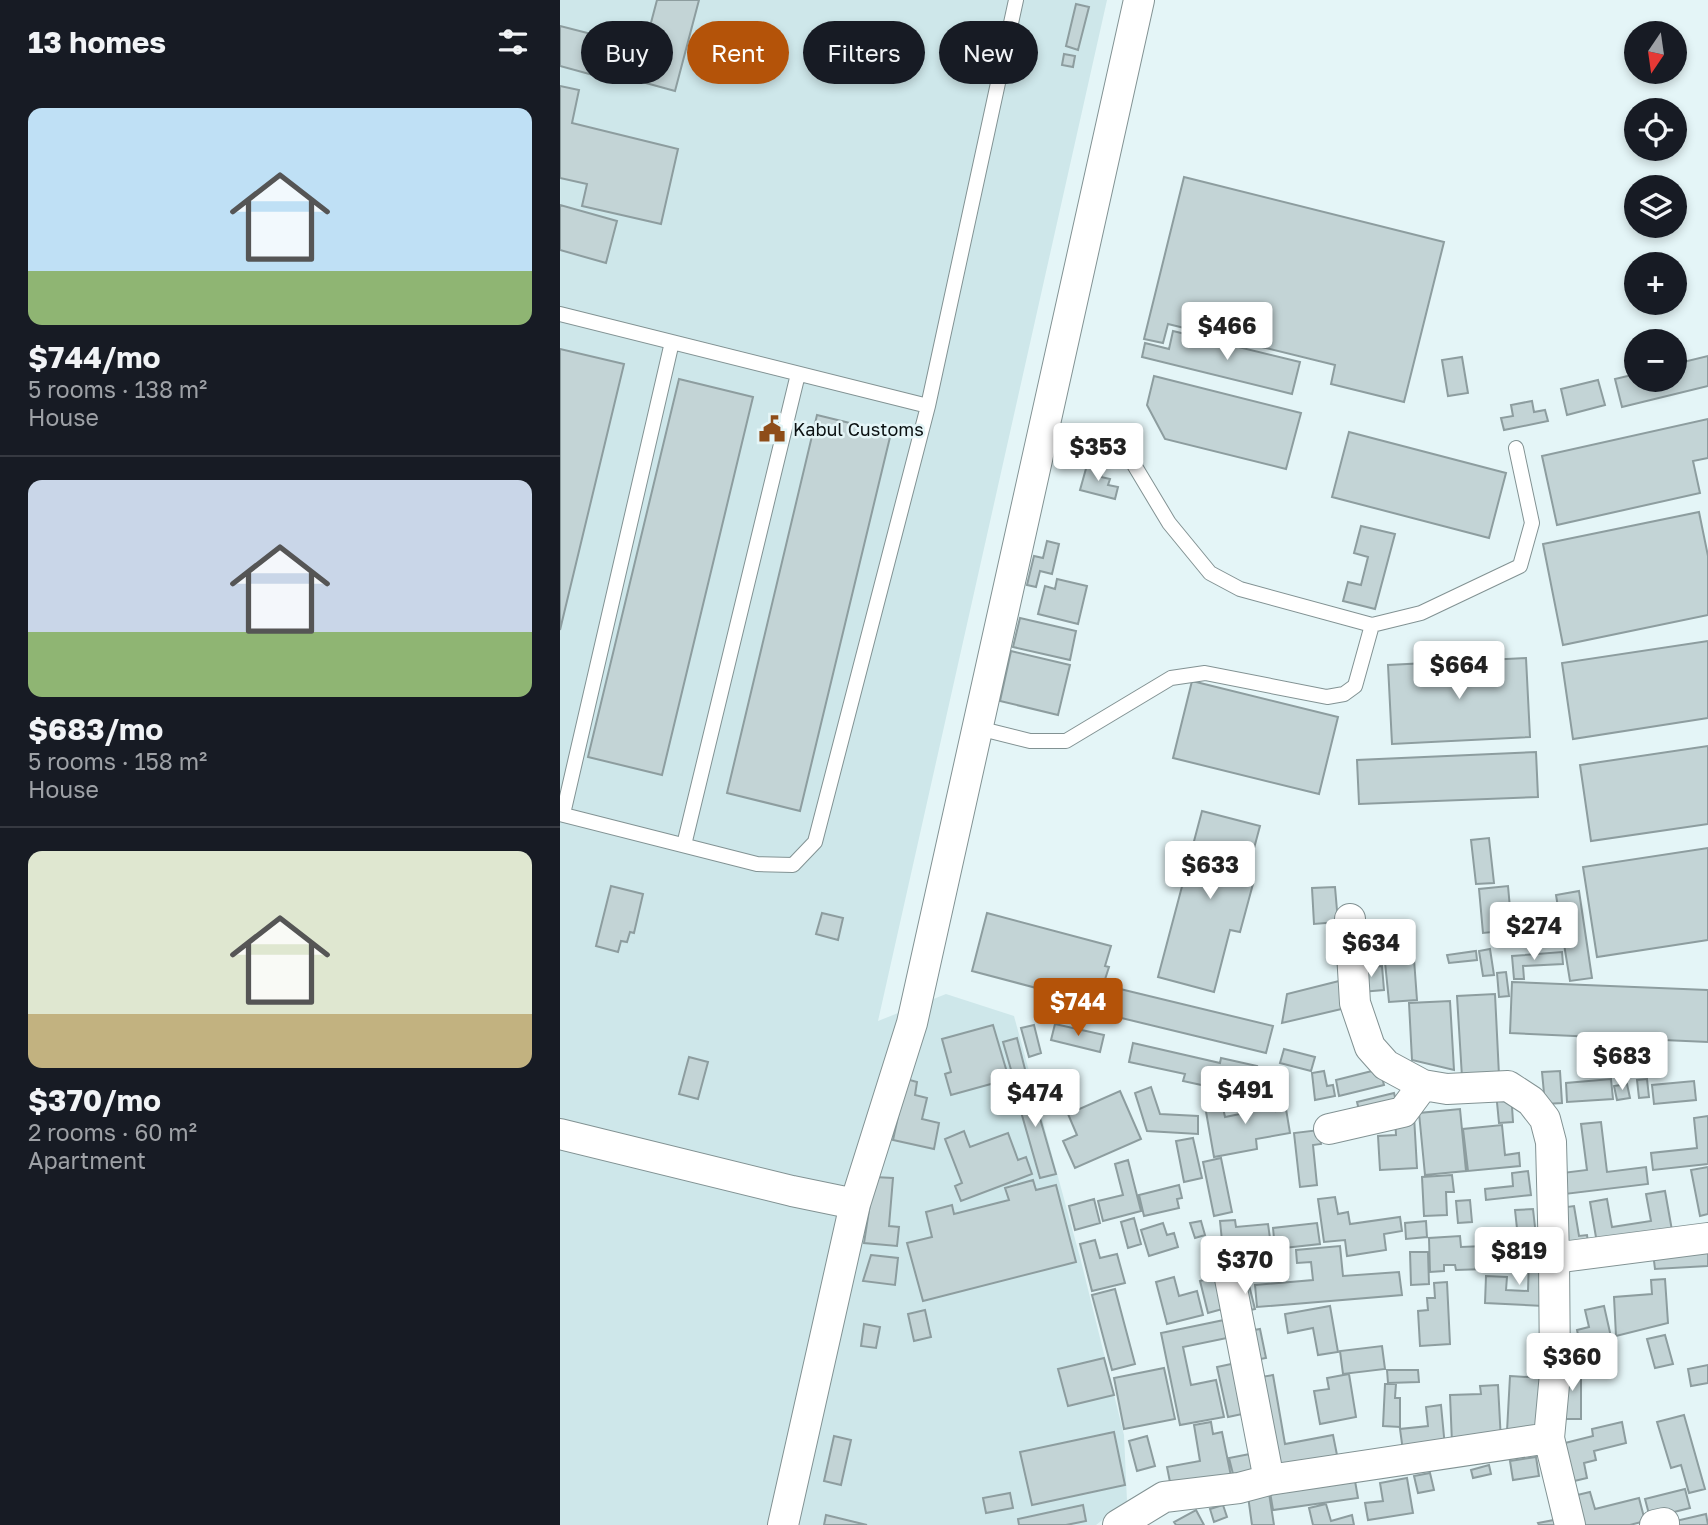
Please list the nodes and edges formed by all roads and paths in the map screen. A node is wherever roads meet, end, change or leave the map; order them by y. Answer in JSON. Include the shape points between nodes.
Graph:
{"nodes":[{"id":1,"x":1016,"y":0,"type":"edge"},
{"id":2,"x":1139,"y":0,"type":"edge"},
{"id":3,"x":560,"y":314,"type":"edge"},
{"id":4,"x":672,"y":342,"type":"junction"},
{"id":5,"x":798,"y":374,"type":"junction"},
{"id":6,"x":928,"y":406,"type":"junction"},
{"id":7,"x":1121,"y":443,"type":"dead end"},
{"id":8,"x":1516,"y":449,"type":"dead end"},
{"id":9,"x":1372,"y":625,"type":"junction"},
{"id":10,"x":978,"y":728,"type":"junction"},
{"id":11,"x":561,"y":814,"type":"edge"},
{"id":12,"x":684,"y":845,"type":"junction"},
{"id":13,"x":1350,"y":919,"type":"dead end"},
{"id":14,"x":1423,"y":1085,"type":"junction"},
{"id":15,"x":1329,"y":1129,"type":"dead end"},
{"id":16,"x":560,"y":1134,"type":"edge"},
{"id":17,"x":855,"y":1204,"type":"junction"},
{"id":18,"x":1708,"y":1238,"type":"edge"},
{"id":19,"x":1554,"y":1258,"type":"junction"},
{"id":20,"x":1227,"y":1263,"type":"dead end"},
{"id":21,"x":1549,"y":1438,"type":"junction"},
{"id":22,"x":1269,"y":1480,"type":"junction"},
{"id":23,"x":783,"y":1525,"type":"edge"},
{"id":24,"x":1118,"y":1525,"type":"edge"},
{"id":25,"x":1570,"y":1525,"type":"edge"}],
"edges":[{"from":1,"to":6,"type":"lane"},
{"from":2,"to":10,"type":"street"},
{"from":3,"to":4,"type":"lane"},
{"from":4,"to":5,"type":"lane"},
{"from":4,"to":11,"type":"lane"},
{"from":5,"to":6,"type":"lane"},
{"from":5,"to":12,"type":"lane"},
{"from":6,"to":12,"type":"lane","via":[[815,842],[793,865],[757,864]]},
{"from":7,"to":9,"type":"lane","via":[[1169,523],[1210,573],[1240,589]]},
{"from":8,"to":9,"type":"lane","via":[[1532,523],[1520,566],[1421,613]]},
{"from":9,"to":10,"type":"lane","via":[[1355,686],[1344,694],[1327,697],[1205,673],[1171,678],[1066,740],[1030,741]]},
{"from":10,"to":17,"type":"street","via":[[912,1023]]},
{"from":11,"to":12,"type":"lane"},
{"from":13,"to":14,"type":"street","via":[[1355,1003],[1370,1047],[1386,1065]]},
{"from":14,"to":15,"type":"street","via":[[1403,1112]]},
{"from":14,"to":19,"type":"street","via":[[1447,1089],[1508,1086],[1531,1101],[1545,1119],[1551,1142]]},
{"from":16,"to":17,"type":"street"},
{"from":17,"to":23,"type":"street"},
{"from":18,"to":19,"type":"street"},
{"from":19,"to":21,"type":"street","via":[[1555,1374]]},
{"from":20,"to":22,"type":"street"},
{"from":21,"to":22,"type":"street"},
{"from":21,"to":25,"type":"street"},
{"from":22,"to":24,"type":"street","via":[[1164,1497]]}]}
